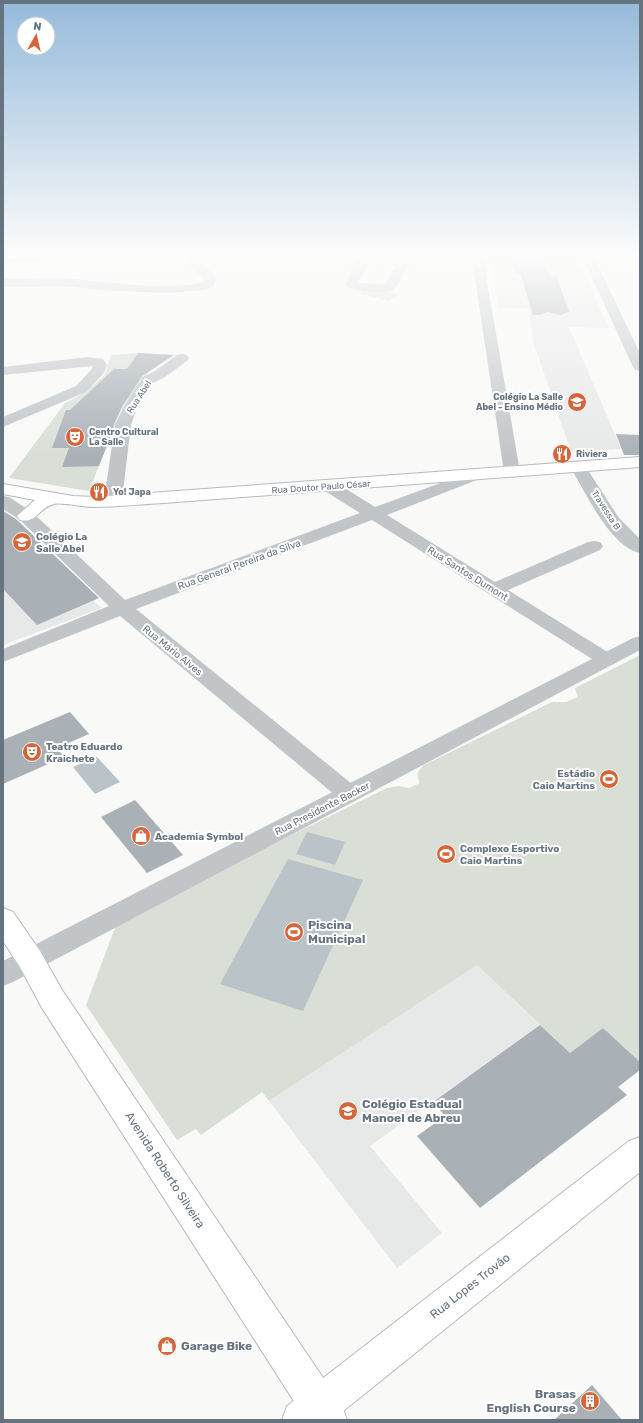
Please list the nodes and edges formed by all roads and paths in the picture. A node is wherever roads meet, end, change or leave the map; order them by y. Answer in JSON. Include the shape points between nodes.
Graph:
{"nodes":[{"id":1,"x":488,"y":324,"type":"edge"},
{"id":2,"x":620,"y":324,"type":"edge"},
{"id":3,"x":182,"y":358,"type":"dead end"},
{"id":4,"x":640,"y":367,"type":"edge"},
{"id":5,"x":3,"y":371,"type":"edge"},
{"id":6,"x":98,"y":371,"type":"junction"},
{"id":7,"x":3,"y":384,"type":"edge"},
{"id":8,"x":3,"y":422,"type":"edge"},
{"id":9,"x":640,"y":462,"type":"edge"},
{"id":10,"x":578,"y":467,"type":"junction"},
{"id":11,"x":512,"y":472,"type":"junction"},
{"id":12,"x":476,"y":475,"type":"junction"},
{"id":13,"x":329,"y":486,"type":"junction"},
{"id":14,"x":3,"y":489,"type":"edge"},
{"id":15,"x":52,"y":498,"type":"junction"},
{"id":16,"x":113,"y":500,"type":"junction"},
{"id":17,"x":3,"y":501,"type":"edge"},
{"id":18,"x":373,"y":514,"type":"junction"},
{"id":19,"x":26,"y":516,"type":"junction"},
{"id":20,"x":594,"y":546,"type":"dead end"},
{"id":21,"x":640,"y":548,"type":"edge"},
{"id":22,"x":494,"y":589,"type":"junction"},
{"id":23,"x":122,"y":608,"type":"junction"},
{"id":24,"x":640,"y":642,"type":"edge"},
{"id":25,"x":3,"y":656,"type":"edge"},
{"id":26,"x":607,"y":660,"type":"junction"},
{"id":27,"x":349,"y":794,"type":"junction"},
{"id":28,"x":3,"y":919,"type":"edge"},
{"id":29,"x":17,"y":966,"type":"edge"},
{"id":30,"x":640,"y":1152,"type":"edge"},
{"id":31,"x":316,"y":1415,"type":"edge"}],
"edges":[{"from":1,"to":11,"type":"street"},
{"from":2,"to":4,"type":"street"},
{"from":3,"to":16,"type":"street","name":"Rua Abel","via":[[148,380],[130,408],[123,425]]},
{"from":5,"to":6,"type":"street","via":[[87,361],[98,362]]},
{"from":6,"to":7,"type":"street"},
{"from":6,"to":8,"type":"street","via":[[81,389]]},
{"from":9,"to":10,"type":"main road","name":"Rua Doutor Paulo César"},
{"from":10,"to":11,"type":"main road","name":"Rua Doutor Paulo César"},
{"from":10,"to":21,"type":"street","name":"Travessa B","via":[[616,528]]},
{"from":11,"to":12,"type":"main road","name":"Rua Doutor Paulo César"},
{"from":12,"to":13,"type":"main road","name":"Rua Doutor Paulo César"},
{"from":12,"to":18,"type":"street","name":"Rua General Pereira da Silva"},
{"from":13,"to":16,"type":"main road","name":"Rua Doutor Paulo César"},
{"from":13,"to":18,"type":"street","name":"Rua Santos Dumont"},
{"from":14,"to":15,"type":"main road","name":"Rua Doutor Paulo César"},
{"from":15,"to":16,"type":"main road","name":"Rua Doutor Paulo César"},
{"from":15,"to":19,"type":"main road","via":[[40,503]]},
{"from":17,"to":19,"type":"street","name":"Rua Mário Alves"},
{"from":18,"to":22,"type":"street","name":"Rua Santos Dumont"},
{"from":18,"to":23,"type":"street","name":"Rua General Pereira da Silva"},
{"from":19,"to":23,"type":"street","name":"Rua Mário Alves"},
{"from":20,"to":22,"type":"street"},
{"from":22,"to":26,"type":"street","name":"Rua Santos Dumont"},
{"from":23,"to":25,"type":"street","name":"Rua General Pereira da Silva"},
{"from":23,"to":27,"type":"street","name":"Rua Mário Alves"},
{"from":24,"to":26,"type":"street","name":"Rua Presidente Backer"},
{"from":26,"to":27,"type":"street","name":"Rua Presidente Backer"},
{"from":27,"to":29,"type":"street","name":"Rua Presidente Backer"},
{"from":28,"to":29,"type":"main road","name":"Avenida Roberto Silveira"},
{"from":29,"to":31,"type":"main road","name":"Avenida Roberto Silveira","via":[[52,999]]},
{"from":30,"to":31,"type":"main road","name":"Rua Lopes Trovão"}]}
